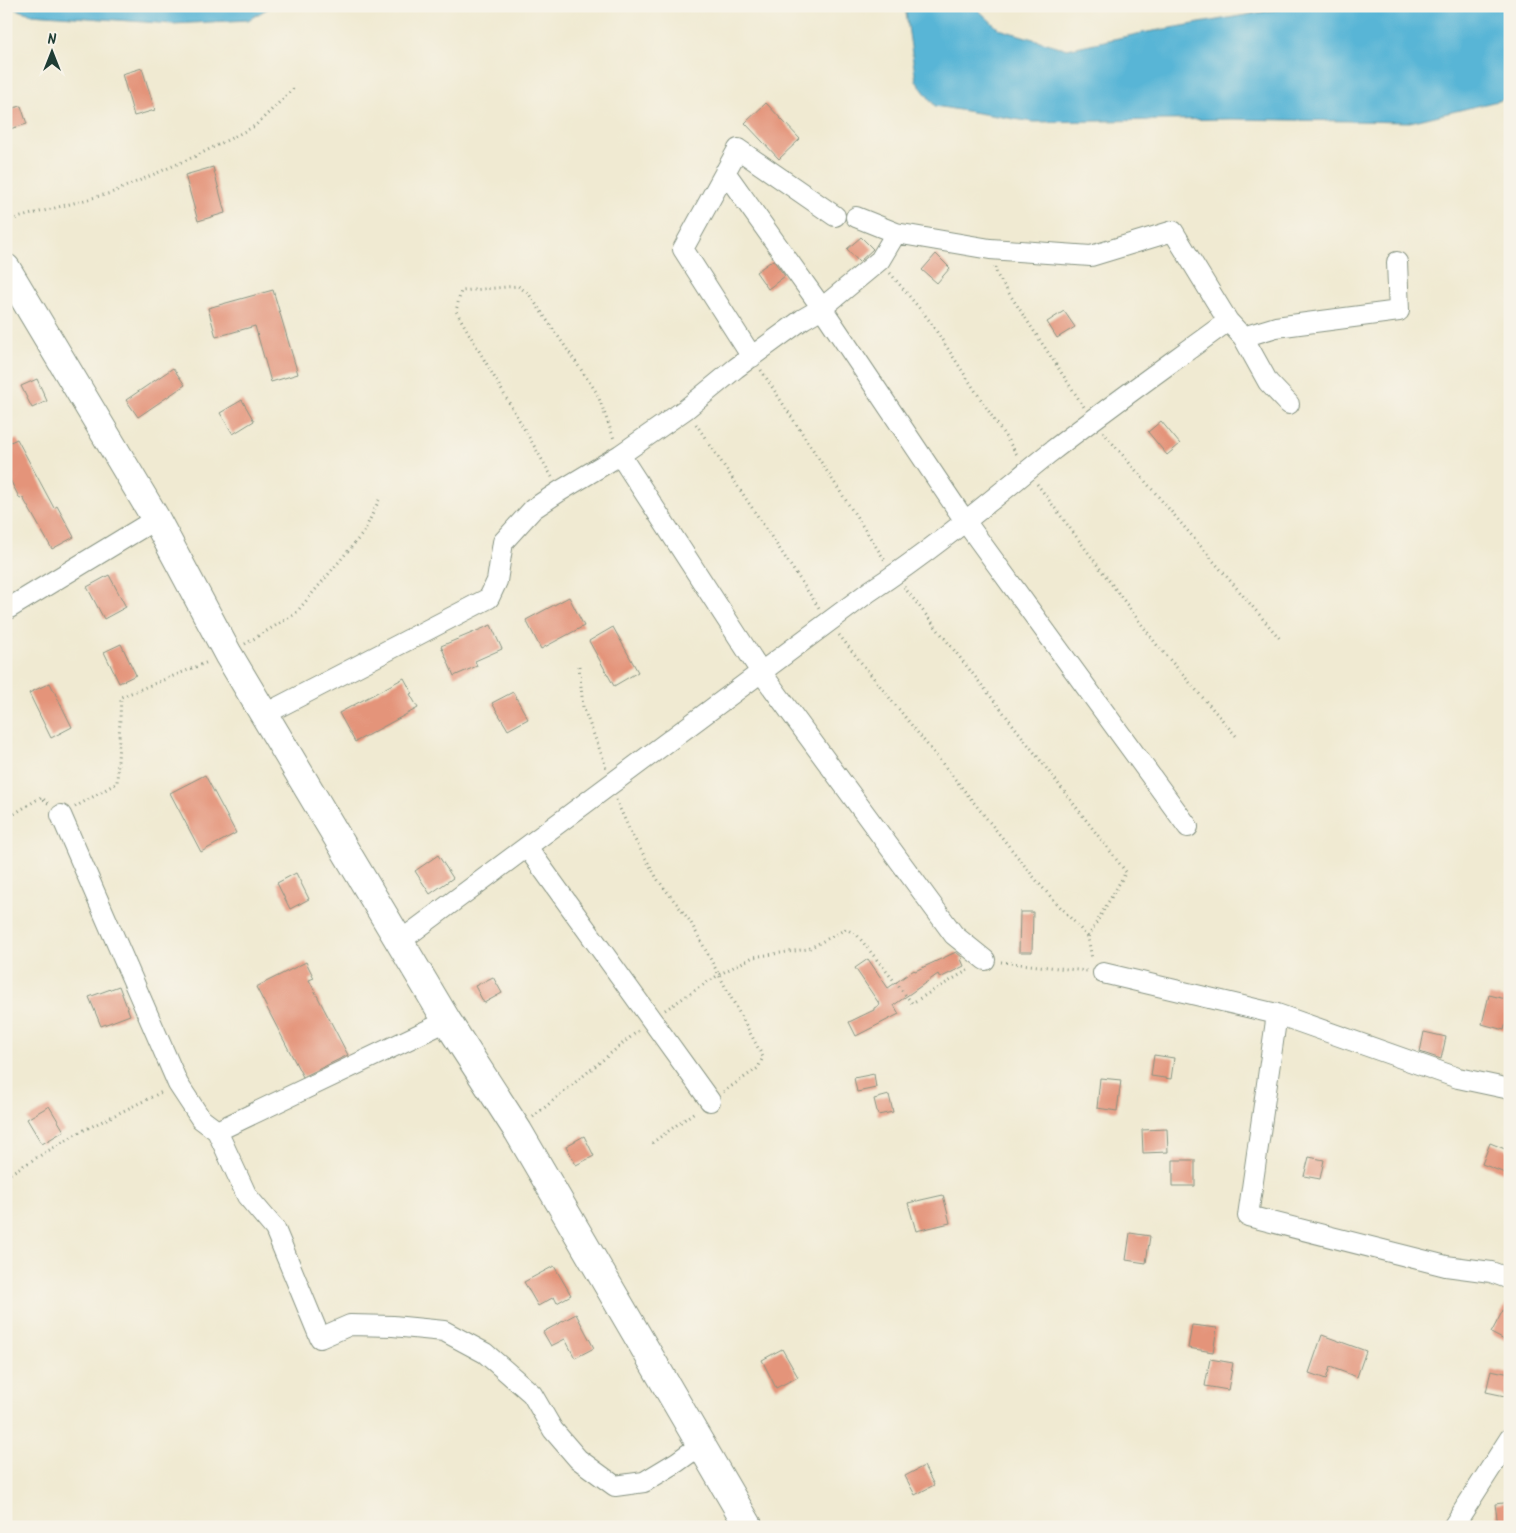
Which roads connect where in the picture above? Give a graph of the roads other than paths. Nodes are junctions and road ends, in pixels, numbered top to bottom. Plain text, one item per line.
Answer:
1 (725, 172) junction
2 (834, 216) dead end
3 (856, 217) dead end
4 (896, 233) junction
5 (1397, 262) dead end
6 (6, 268) edge
7 (822, 308) junction
8 (1228, 321) junction
9 (1243, 337) junction
10 (752, 357) junction
11 (1288, 404) dead end
12 (620, 456) junction
13 (156, 520) junction
14 (965, 521) junction
15 (6, 610) edge
16 (761, 672) junction
17 (265, 714) junction
18 (62, 815) road end
19 (1188, 826) dead end
20 (527, 847) junction
21 (399, 942) junction
22 (985, 960) road end
23 (1099, 973) road end
24 (1277, 1014) junction
25 (448, 1021) junction
26 (1510, 1090) edge
27 (710, 1101) road end
28 (218, 1131) junction
29 (1510, 1279) edge
30 (1510, 1438) edge
31 (702, 1444) junction
32 (749, 1527) edge
33 (1453, 1527) edge

1 - 2 street
1 - 7 street
1 - 10 street
3 - 4 street
4 - 7 street
4 - 8 street
5 - 9 street
6 - 13 main road
7 - 10 street
7 - 14 street
8 - 9 street
8 - 14 street
9 - 11 street
10 - 12 street
12 - 16 street
12 - 17 street
13 - 15 street
13 - 17 main road
14 - 16 street
14 - 19 street
16 - 20 street
16 - 22 street
17 - 21 main road
18 - 28 street
20 - 21 street
20 - 27 street
21 - 25 main road
23 - 24 street
24 - 26 street
24 - 29 street
25 - 28 street
25 - 31 main road
28 - 31 street
30 - 33 street
31 - 32 main road

